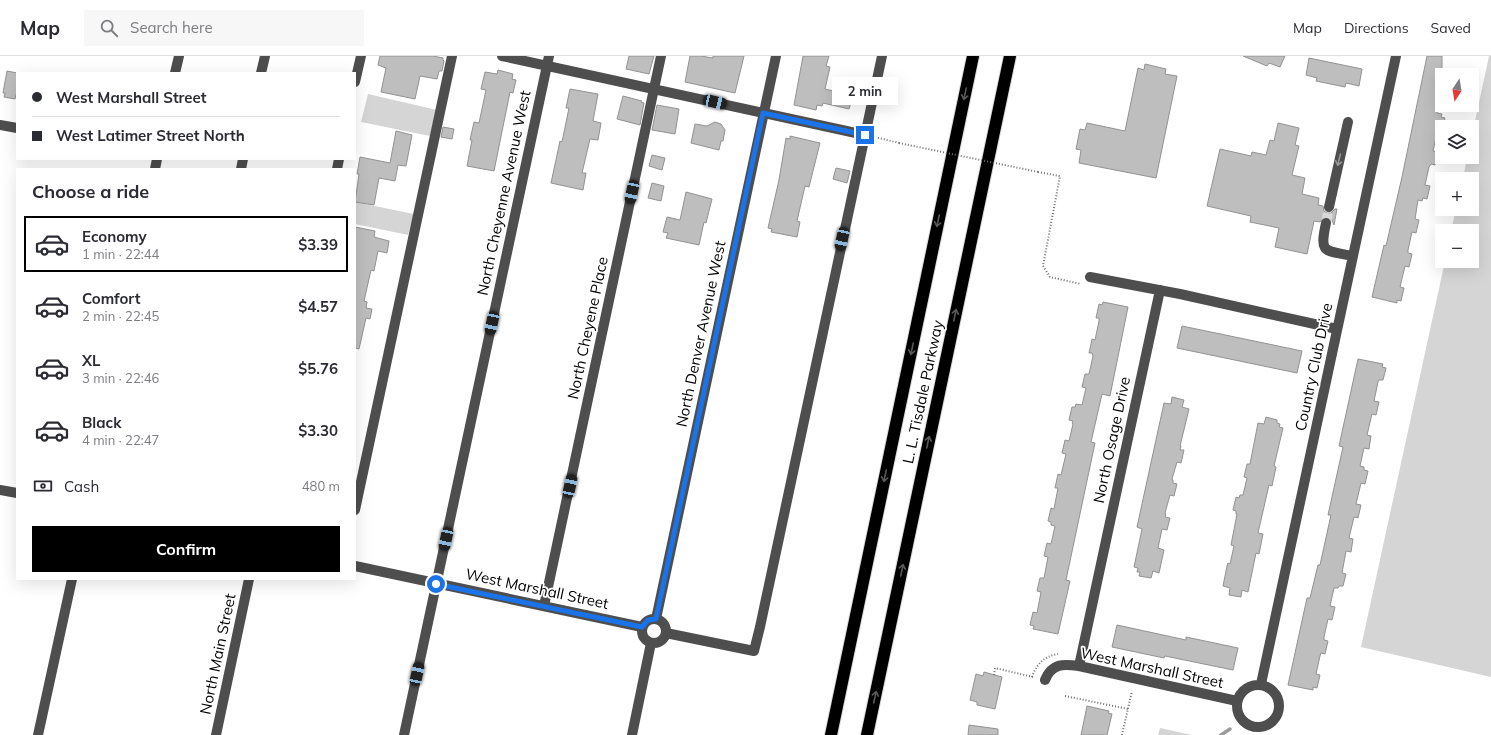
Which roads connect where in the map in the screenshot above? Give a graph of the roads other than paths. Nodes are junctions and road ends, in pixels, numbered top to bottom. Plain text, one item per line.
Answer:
1 (179, 56) edge
2 (265, 56) edge
3 (361, 56) edge
4 (452, 56) edge
5 (502, 56) edge
6 (661, 56) edge
7 (776, 56) edge
8 (882, 56) edge
9 (973, 56) edge
10 (1010, 56) edge
11 (1396, 56) edge
12 (548, 61) edge
13 (175, 72) edge
14 (261, 72) edge
15 (356, 78) edge
16 (654, 89) junction
17 (763, 113) junction
18 (1348, 122) dead end
19 (0, 125) edge
20 (16, 128) edge
21 (869, 136) junction
22 (1329, 207) tunnel mouth
23 (1326, 223) tunnel mouth
24 (1353, 256) junction
25 (1088, 281) road end
26 (1160, 290) junction
27 (1337, 329) junction
28 (0, 490) edge
29 (16, 493) edge
30 (356, 505) edge
31 (356, 566) edge
32 (72, 580) edge
33 (249, 580) edge
34 (436, 584) junction
35 (544, 606) junction
36 (656, 619) junction
37 (642, 627) junction
38 (666, 633) junction
39 (651, 643) junction
40 (1079, 666) junction
41 (1045, 680) road end
42 (1261, 684) junction
43 (1237, 701) junction
44 (1251, 731) edge
45 (38, 735) edge
46 (216, 735) edge
47 (404, 735) edge
48 (632, 735) edge
49 (831, 735) edge
50 (867, 735) edge

1 - 13 street
2 - 14 street
3 - 15 street
4 - 30 street
5 - 12 street
6 - 16 street, North Cheyene Place
7 - 17 street, North Denver Avenue West
8 - 21 street
9 -> 49 highway, L. L. Tisdale Parkway
50 -> 10 highway, L. L. Tisdale Parkway
11 - 24 street, Country Club Drive
12 - 16 street
12 - 34 street, North Cheyenne Avenue West
16 - 17 street
16 - 35 street, North Cheyene Place
17 - 21 street
17 - 36 street, North Denver Avenue West
18 -> 22 street
19 - 20 street
21 - 38 street
23 - 24 street
24 - 27 street, Country Club Drive
25 - 26 street
26 - 27 street
26 - 40 street, North Osage Drive
27 - 42 street, Country Club Drive
28 - 29 street
31 - 34 street, West Marshall Street
32 - 45 street
33 - 46 street, North Main Street
34 - 35 street, West Marshall Street
34 - 47 street, North Cheyenne Avenue West
35 - 37 street, West Marshall Street
36 - 37 street
36 - 38 street
37 - 39 street
38 - 39 street
39 - 48 street
40 - 41 street, West Marshall Street
40 - 43 street, West Marshall Street
42 - 43 street
42 - 44 street
43 - 44 street

